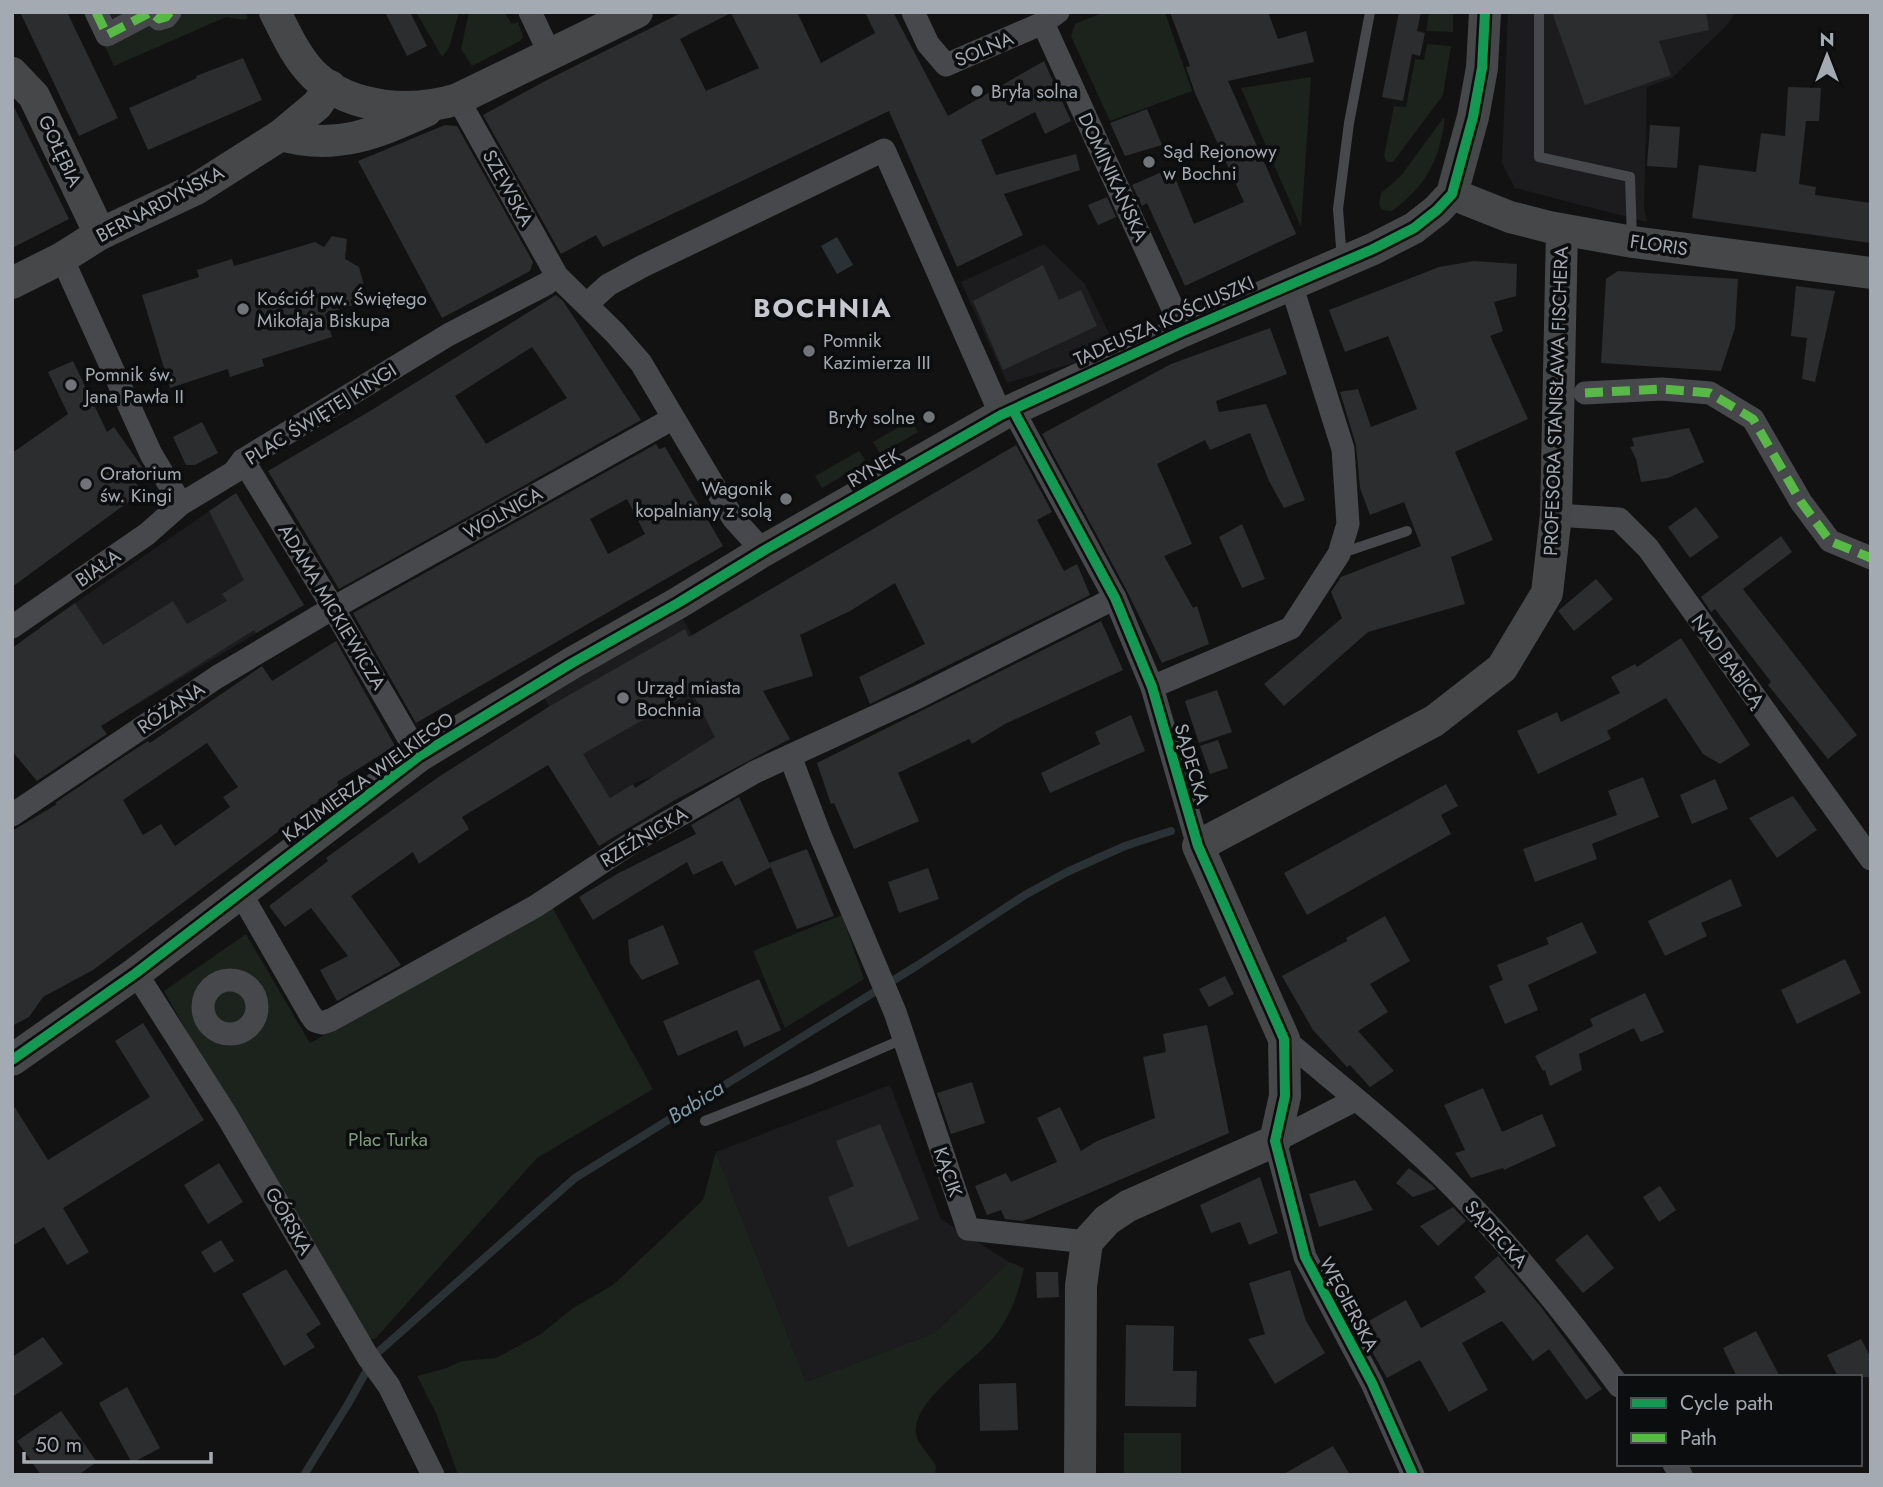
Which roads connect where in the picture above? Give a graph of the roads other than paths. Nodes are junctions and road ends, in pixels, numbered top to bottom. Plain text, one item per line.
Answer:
1 (96, 12) edge
2 (151, 12) edge
3 (170, 12) edge
4 (275, 12) edge
5 (530, 12) edge
6 (637, 12) edge
7 (913, 12) edge
8 (1370, 12) edge
9 (1485, 12) edge
10 (1539, 12) edge
11 (1050, 18) edge
12 (550, 54) junction
13 (12, 73) edge
14 (330, 86) junction
15 (451, 102) junction
16 (281, 135) junction
17 (1452, 194) junction
18 (1562, 230) junction
19 (100, 234) junction
20 (1633, 242) junction
21 (62, 258) junction
22 (1343, 261) junction
23 (1871, 273) edge
24 (557, 276) junction
25 (12, 283) edge
26 (1291, 284) junction
27 (587, 303) junction
28 (1183, 331) junction
29 (1584, 393) dead end
30 (1007, 413) junction
31 (673, 419) junction
32 (243, 460) junction
33 (181, 505) junction
34 (1556, 515) junction
35 (1407, 531) dead end
36 (763, 551) junction
37 (1339, 554) junction
38 (1871, 558) edge
39 (1115, 598) junction
40 (333, 608) junction
41 (12, 627) edge
42 (1152, 687) junction
43 (419, 756) junction
44 (790, 756) junction
45 (12, 815) edge
46 (1198, 846) junction
47 (1871, 859) edge
48 (240, 892) junction
49 (135, 973) junction
50 (904, 1039) junction
51 (1284, 1039) junction
52 (12, 1060) edge
53 (1355, 1100) junction
54 (705, 1121) dead end
55 (1275, 1141) junction
56 (1087, 1242) junction
57 (1617, 1383) edge
58 (433, 1475) edge
59 (1080, 1475) edge
60 (1413, 1475) edge

1 - 2 street
2 - 3 street
4 - 14 street
5 - 12 street
6 - 12 street
7 - 11 street, SOLNA
8 - 22 lane
9 - 17 street
10 - 20 lane
11 - 28 street, DOMINIKAŃSKA
12 - 15 street
13 - 19 street, GOŁĘBIA
14 - 15 street
14 - 16 street, BERNARDYŃSKA
15 - 16 street
15 - 24 street, SZEWSKA
16 - 19 street, BERNARDYŃSKA
17 - 18 street, FLORIS
17 - 22 street, TADEUSZA KOŚCIUSZKI
18 - 20 street, FLORIS
18 - 34 street, PROFESORA STANISŁAWA FISCHERA
19 - 21 street, BERNARDYŃSKA
20 - 23 street, FLORIS
21 - 25 street, BERNARDYŃSKA
21 - 33 street
22 - 26 street, TADEUSZA KOŚCIUSZKI
24 - 27 street
24 - 32 street, PLAC ŚWIĘTEJ KINGI
26 - 28 street, TADEUSZA KOŚCIUSZKI
26 - 37 street
27 - 30 street
27 - 31 street
28 - 30 street, TADEUSZA KOŚCIUSZKI
29 - 38 street
30 - 36 street, RYNEK
30 - 39 street, SĄDECKA
31 - 36 street
31 - 40 street, WOLNICA
32 - 33 street, PLAC ŚWIĘTEJ KINGI
32 - 40 street, ADAMA MICKIEWICZA
33 - 41 street, BIAŁA
34 - 46 street, PROFESORA STANISŁAWA FISCHERA
34 - 47 street, NAD BABICĄ
35 - 37 lane
36 - 43 street, KAZIMIERZA WIELKIEGO
37 - 42 street
39 - 42 street, SĄDECKA
39 - 44 street, RZEŹNICKA
40 - 43 street, ADAMA MICKIEWICZA
40 - 45 street, RÓŻANA
42 - 46 street, SĄDECKA
43 - 48 street, KAZIMIERZA WIELKIEGO
44 - 48 street, RZEŹNICKA
44 - 50 street, KĄCIK
46 - 51 street, SĄDECKA
48 - 49 street, KAZIMIERZA WIELKIEGO
49 - 52 street, KAZIMIERZA WIELKIEGO
49 - 58 street, GÓRSKA
50 - 54 lane
50 - 56 street, KĄCIK
51 - 53 street, SĄDECKA
51 - 55 street, SĄDECKA
53 - 55 street
53 - 57 street, SĄDECKA
55 - 56 street
55 - 60 street, WĘGIERSKA
56 - 59 street

